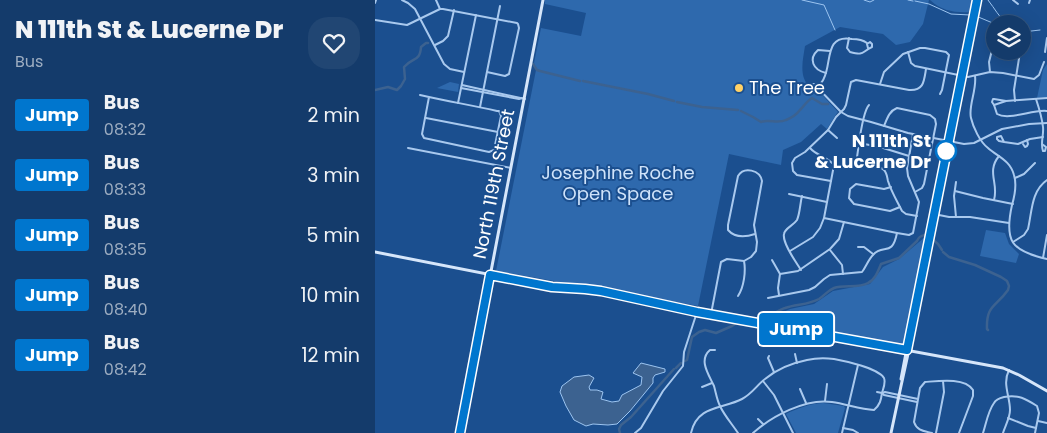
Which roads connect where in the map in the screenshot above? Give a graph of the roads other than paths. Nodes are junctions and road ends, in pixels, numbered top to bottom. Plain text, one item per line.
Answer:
1 (402, 0) edge
2 (436, 0) edge
3 (543, 0) edge
4 (977, 0) edge
5 (1013, 0) edge
6 (1018, 4) dead end
7 (500, 6) dead end
8 (440, 9) junction
9 (454, 10) junction
10 (476, 14) junction
11 (421, 19) junction
12 (498, 19) junction
13 (375, 20) edge
14 (849, 38) junction
15 (1047, 38) edge
16 (867, 43) junction
17 (1047, 43) edge
18 (435, 46) junction
19 (868, 48) junction
20 (830, 51) junction
21 (908, 52) junction
22 (1045, 52) dead end
23 (990, 60) edge
24 (1018, 60) edge
25 (1043, 62) dead end
26 (926, 69) junction
27 (464, 72) junction
28 (487, 72) junction
29 (990, 72) junction
30 (826, 73) junction
31 (946, 73) junction
32 (1017, 75) junction
33 (961, 76) junction
34 (975, 76) junction
35 (812, 84) dead end
36 (880, 84) junction
37 (461, 86) junction
38 (817, 87) junction
39 (483, 91) junction
40 (939, 94) dead end
41 (419, 96) dead end
42 (429, 97) junction
43 (523, 98) junction
44 (1047, 98) edge
45 (1037, 99) junction
46 (1015, 101) junction
47 (1006, 102) junction
48 (458, 103) junction
49 (869, 105) dead end
50 (994, 106) junction
51 (480, 107) junction
52 (1039, 111) junction
53 (1047, 111) edge
54 (841, 112) junction
55 (425, 118) junction
56 (863, 120) junction
57 (1042, 123) junction
58 (1047, 123) edge
59 (884, 126) junction
60 (828, 130) junction
61 (498, 132) junction
62 (913, 134) junction
63 (1043, 137) junction
64 (837, 138) dead end
65 (933, 138) junction
66 (981, 140) junction
67 (1027, 140) junction
68 (949, 141) junction
69 (1004, 142) dead end
70 (859, 143) junction
71 (1022, 143) junction
72 (1042, 144) dead end
73 (408, 148) dead end
74 (810, 148) junction
75 (909, 156) junction
76 (999, 156) junction
77 (1035, 163) dead end
78 (511, 168) junction
79 (794, 173) junction
80 (791, 176) dead end
81 (1015, 178) junction
82 (1047, 180) edge
83 (831, 181) junction
84 (956, 182) dead end
85 (891, 187) junction
86 (955, 191) junction
87 (915, 192) junction
88 (789, 194) dead end
89 (802, 196) junction
90 (994, 200) junction
91 (827, 202) junction
92 (1013, 204) junction
93 (900, 207) junction
94 (934, 214) junction
95 (917, 216) junction
96 (798, 217) junction
97 (956, 217) junction
98 (801, 218) dead end
99 (824, 218) junction
100 (844, 222) junction
101 (1009, 223) junction
102 (897, 233) junction
103 (755, 234) junction
104 (1047, 235) edge
105 (1013, 242) junction
106 (858, 247) dead end
107 (830, 249) junction
108 (789, 251) junction
109 (375, 252) edge
110 (873, 254) junction
111 (1043, 258) junction
112 (1047, 258) edge
113 (771, 260) dead end
114 (744, 261) junction
115 (801, 270) junction
116 (780, 274) junction
117 (843, 274) junction
118 (490, 275) junction
119 (738, 296) dead end
120 (779, 296) junction
121 (768, 298) dead end
122 (697, 312) junction
123 (711, 314) junction
124 (715, 350) dead end
125 (907, 350) junction
126 (795, 354) dead end
127 (769, 356) dead end
128 (797, 362) junction
129 (858, 365) junction
130 (1009, 370) junction
131 (774, 372) junction
132 (943, 380) junction
133 (763, 381) junction
134 (712, 383) junction
135 (827, 384) dead end
136 (702, 387) dead end
137 (800, 388) dead end
138 (1047, 391) edge
139 (877, 392) dead end
140 (882, 393) junction
141 (1007, 396) junction
142 (898, 397) junction
143 (918, 400) junction
144 (825, 401) junction
145 (806, 403) junction
146 (849, 405) junction
147 (720, 406) junction
148 (874, 410) junction
149 (783, 413) junction
150 (875, 414) dead end
151 (1008, 418) junction
152 (758, 419) dead end
153 (1037, 421) junction
154 (1047, 423) edge
155 (763, 424) junction
156 (843, 428) junction
157 (1036, 428) junction
158 (460, 433) edge
159 (635, 433) edge
160 (691, 433) edge
161 (738, 433) edge
162 (753, 433) edge
163 (793, 433) edge
164 (842, 433) edge
165 (858, 433) edge
166 (891, 433) edge
167 (932, 433) edge
168 (936, 433) edge
169 (959, 433) edge
170 (984, 433) edge
171 (1003, 433) edge
172 (1035, 433) edge

1 - 11 street
2 - 8 street
3 - 43 main road, North 119th Street
4 - 33 street
5 - 6 street
7 - 12 street
8 - 9 street
8 - 11 street
9 - 10 street
9 - 18 street
10 - 12 street
10 - 27 street
11 - 13 street
11 - 18 street
12 - 28 street
12 - 28 street
14 - 16 street
14 - 19 street
14 - 20 street
15 - 17 street
16 - 19 street
16 - 19 street
17 - 22 street
18 - 27 street
20 - 30 street
20 - 30 street
21 - 26 street
21 - 31 street
21 - 36 street
23 - 29 street
24 - 32 street
25 - 32 street
26 - 31 street
26 - 36 street
27 - 37 street
28 - 39 street
29 - 32 street
29 - 34 street
30 - 38 street
31 - 33 street
31 - 40 street
32 - 46 street
33 - 34 street
33 - 68 street
34 - 66 street
35 - 38 street
36 - 54 street
37 - 39 street
37 - 48 street
38 - 54 street
39 - 43 street
39 - 51 street
41 - 42 street
42 - 48 street
42 - 55 street
43 - 78 main road, North 119th Street
44 - 45 street
45 - 46 street
45 - 52 street
46 - 47 street
47 - 50 street
47 - 50 street
48 - 51 street
49 - 56 street
50 - 52 street
51 - 61 street
52 - 53 street
52 - 57 street
54 - 56 street
54 - 60 street
55 - 61 street
55 - 61 street
56 - 59 street
56 - 70 street
57 - 58 street
57 - 63 street
57 - 66 street
59 - 62 street
59 - 65 street
60 - 64 street
60 - 74 street
62 - 65 street
62 - 75 street
63 - 67 street
63 - 72 street
65 - 68 street
65 - 87 street
66 - 68 street
66 - 76 street
67 - 71 street
67 - 71 street
68 - 94 street
69 - 71 street
70 - 75 street
70 - 85 street
73 - 78 street
74 - 79 street
74 - 83 street
75 - 87 street
76 - 81 street
76 - 90 street
77 - 81 street
78 - 118 main road, North 119th Street
79 - 80 street
79 - 83 street
81 - 92 street
82 - 105 street
83 - 91 street
84 - 86 street
85 - 93 street
85 - 93 street
86 - 90 street
86 - 97 street
87 - 95 street
88 - 89 street
89 - 91 street
89 - 96 street
90 - 92 street
91 - 99 street
92 - 101 street
93 - 95 street
94 - 97 street
94 - 125 street
95 - 102 street
96 - 98 street
96 - 108 street
97 - 101 street
99 - 100 street
99 - 108 street
100 - 102 street
100 - 107 street
101 - 105 street
102 - 110 street
103 - 103 street
103 - 114 street
104 - 111 street
105 - 111 street
106 - 110 street
107 - 115 street
107 - 117 street
108 - 115 street
109 - 118 main road
110 - 117 street
111 - 112 street
113 - 116 street
114 - 119 street
114 - 123 street
115 - 116 street
116 - 120 street
117 - 120 street
118 - 122 main road
118 - 158 main road, North 119th Street
120 - 121 street
122 - 123 main road
122 - 159 street
123 - 125 main road
124 - 134 street
125 - 130 main road
125 - 142 main road
126 - 128 street
127 - 131 street
128 - 129 street
128 - 131 street
129 - 140 street
129 - 146 street
130 - 138 main road
130 - 141 street
131 - 133 street
132 - 143 street
132 - 168 street
132 - 169 street
133 - 147 street
133 - 149 street
134 - 136 street
134 - 147 street
135 - 144 street
137 - 145 street
139 - 140 street
140 - 142 street
140 - 148 street
141 - 151 street
141 - 153 street
141 - 170 street
142 - 143 street
142 - 166 main road
143 - 167 street
144 - 145 street
144 - 146 street
145 - 149 street
146 - 148 street
146 - 156 street
147 - 160 street
147 - 161 street
148 - 150 street
149 - 155 street
149 - 163 street
151 - 157 street
151 - 171 street
152 - 155 street
153 - 154 street
153 - 157 street
155 - 162 street
156 - 164 street
156 - 165 street
157 - 172 street

